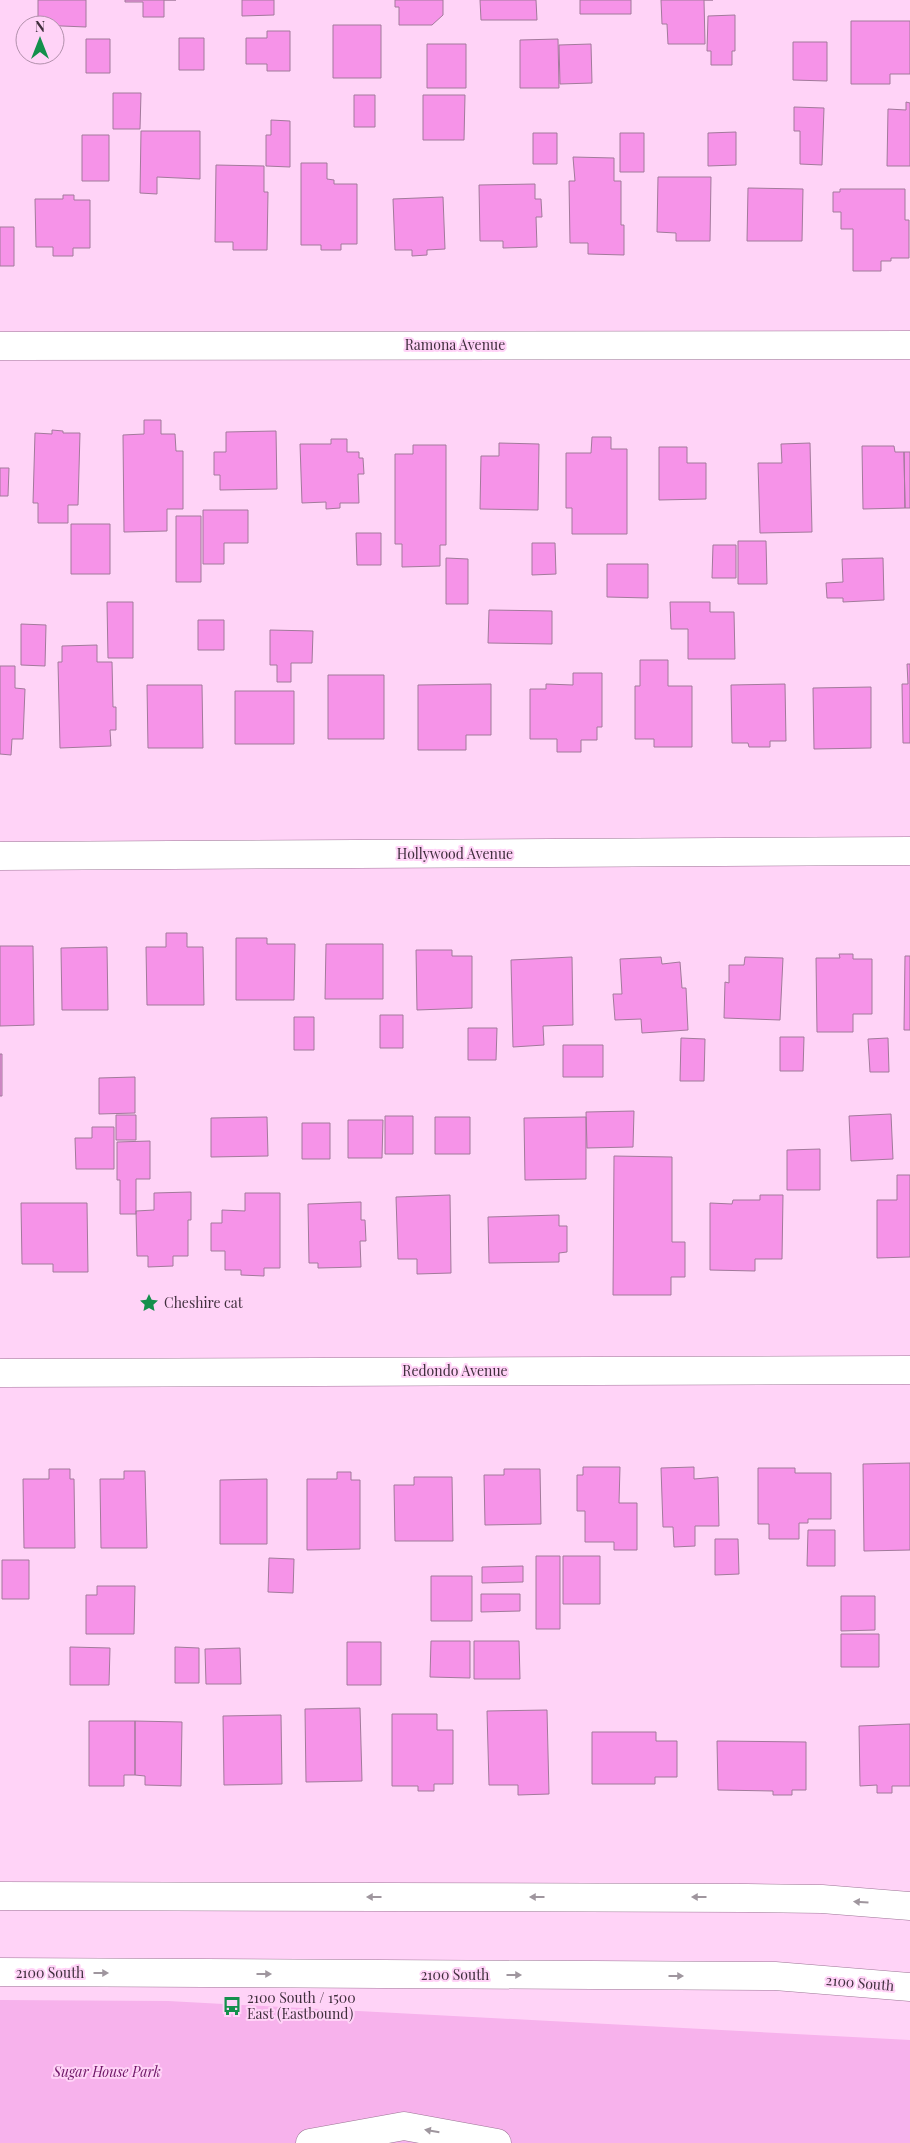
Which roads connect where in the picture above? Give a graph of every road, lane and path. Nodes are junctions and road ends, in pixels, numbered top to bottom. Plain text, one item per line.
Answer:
1 (910, 345) edge
2 (0, 346) edge
3 (910, 851) edge
4 (0, 856) edge
5 (910, 1370) edge
6 (0, 1372) edge
7 (0, 1896) edge
8 (910, 1906) edge
9 (0, 1972) edge
10 (910, 1987) edge
11 (310, 2143) edge
12 (497, 2143) edge

1 - 2 street, Ramona Avenue
3 - 4 street, Hollywood Avenue
5 - 6 street, Redondo Avenue
8 -> 7 street
9 -> 10 street, 2100 South
12 -> 11 street

